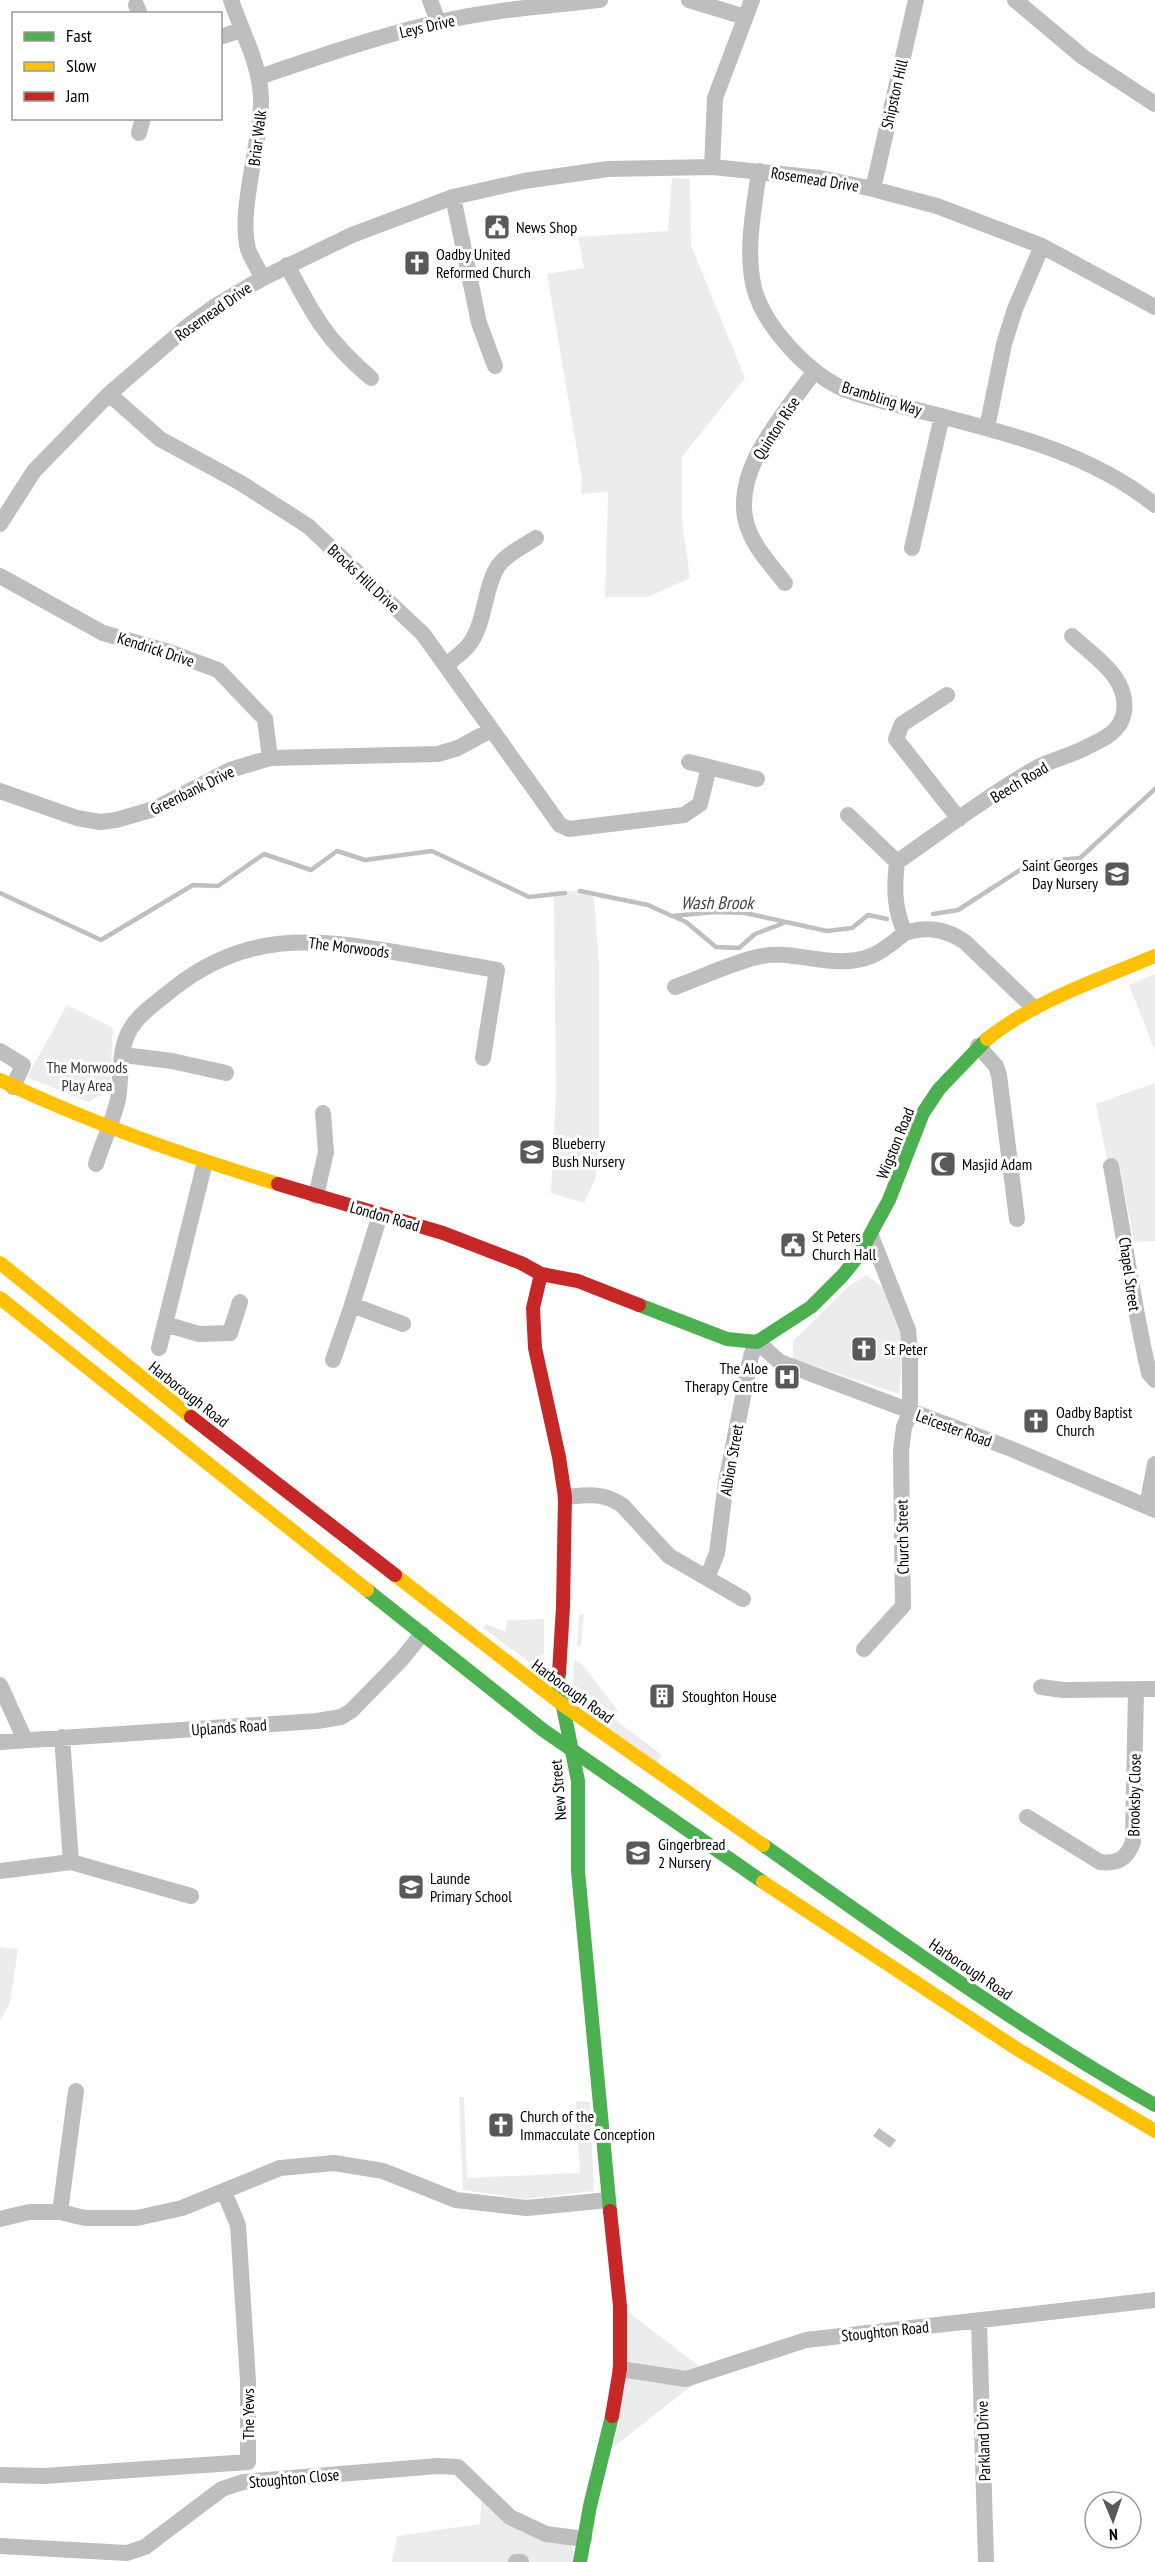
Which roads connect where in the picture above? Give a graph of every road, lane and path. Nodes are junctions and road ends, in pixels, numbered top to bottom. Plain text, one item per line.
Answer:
1 (231, 0) edge
2 (430, 0) edge
3 (600, 0) edge
4 (689, 0) edge
5 (752, 0) edge
6 (916, 0) edge
7 (1015, 0) edge
8 (745, 17) junction
9 (438, 22) junction
10 (242, 30) junction
11 (222, 36) edge
12 (259, 77) junction
13 (1155, 104) edge
14 (712, 167) junction
15 (759, 171) junction
16 (873, 189) junction
17 (453, 197) junction
18 (1042, 246) junction
19 (287, 265) junction
20 (263, 278) junction
21 (1155, 307) edge
22 (495, 366) dead end
23 (814, 372) junction
24 (371, 378) dead end
25 (110, 394) junction
26 (942, 416) junction
27 (987, 429) junction
28 (1155, 505) edge
29 (0, 524) edge
30 (536, 538) dead end
31 (912, 548) dead end
32 (0, 576) edge
33 (785, 583) dead end
34 (1072, 636) dead end
35 (447, 665) junction
36 (947, 696) dead end
37 (491, 730) junction
38 (270, 758) junction
39 (689, 762) dead end
40 (709, 767) junction
41 (757, 779) dead end
42 (0, 791) edge
43 (848, 815) dead end
44 (959, 819) junction
45 (897, 862) junction
46 (905, 933) junction
47 (1155, 956) edge
48 (675, 987) dead end
49 (1034, 1008) junction
50 (978, 1046) junction
51 (0, 1051) edge
52 (123, 1055) junction
53 (483, 1058) dead end
54 (226, 1073) dead end
55 (6, 1083) edge
56 (323, 1113) dead end
57 (108, 1127) junction
58 (206, 1162) junction
59 (96, 1164) dead end
60 (1111, 1166) dead end
61 (316, 1196) junction
62 (380, 1215) junction
63 (1017, 1219) dead end
64 (871, 1236) junction
65 (0, 1263) edge
66 (541, 1274) junction
67 (0, 1298) edge
68 (240, 1302) dead end
69 (352, 1305) junction
70 (165, 1324) junction
71 (403, 1324) dead end
72 (757, 1342) junction
73 (159, 1348) dead end
74 (333, 1360) dead end
75 (1155, 1380) edge
76 (910, 1413) junction
77 (1155, 1464) edge
78 (289, 1493) junction
79 (565, 1497) junction
80 (1151, 1508) edge
81 (707, 1578) junction
82 (743, 1599) dead end
83 (429, 1626) junction
84 (462, 1627) junction
85 (864, 1649) dead end
86 (489, 1665) dead end
87 (0, 1685) edge
88 (1041, 1687) dead end
89 (1155, 1689) edge
90 (1136, 1690) junction
91 (520, 1693) dead end
92 (562, 1705) junction
93 (566, 1720) junction
94 (569, 1736) junction
95 (62, 1737) junction
96 (25, 1740) junction
97 (0, 1742) edge
98 (594, 1743) dead end
99 (572, 1750) junction
100 (624, 1768) dead end
101 (721, 1798) dead end
102 (713, 1810) junction
103 (1027, 1817) dead end
104 (745, 1850) dead end
105 (71, 1862) junction
106 (771, 1870) dead end
107 (0, 1871) edge
108 (753, 1875) junction
109 (191, 1896) dead end
110 (828, 1924) junction
111 (76, 2091) dead end
112 (1155, 2105) edge
113 (1155, 2131) edge
114 (224, 2192) junction
115 (608, 2200) junction
116 (60, 2212) junction
117 (0, 2219) edge
118 (1155, 2300) edge
119 (979, 2321) junction
120 (620, 2369) junction
121 (0, 2475) edge
122 (584, 2539) junction
123 (0, 2546) edge
124 (516, 2562) edge
125 (521, 2562) edge
126 (580, 2562) edge
127 (986, 2562) edge

1 - 10 street, Briar Walk
2 - 9 street
3 - 9 street, Leys Drive
4 - 8 street
5 - 8 street
6 - 16 street, Shipston Hill
7 - 13 street
8 - 14 street
9 - 12 street, Leys Drive
10 - 11 street
10 - 12 street, Briar Walk
12 - 20 street, Briar Walk
14 - 15 street, Rosemead Drive
14 - 17 street, Rosemead Drive
15 - 16 street, Rosemead Drive
15 - 23 street, Brambling Way
16 - 18 street, Rosemead Drive
17 - 19 street, Rosemead Drive
17 - 22 street
18 - 21 street, Rosemead Drive
18 - 27 street
19 - 20 street, Rosemead Drive
19 - 24 street
20 - 25 street, Rosemead Drive
23 - 26 street, Brambling Way
23 - 33 street, Quinton Rise
25 - 29 street, Rosemead Drive
25 - 35 street, Brocks Hill Drive
26 - 27 street, Brambling Way
26 - 31 street
27 - 28 street, Brambling Way
30 - 35 street
32 - 38 street, Kendrick Drive
34 - 44 street, Beech Road
35 - 37 street, Brocks Hill Drive
36 - 44 street
37 - 38 street, Greenbank Drive
37 - 40 street, Brocks Hill Drive
38 - 42 street, Greenbank Drive
39 - 40 street
40 - 41 street
43 - 45 street
44 - 45 street, Beech Road
45 - 46 street
46 - 48 street
46 - 49 street
47 - 49 main road, Wigston Road
49 - 50 main road, Wigston Road
50 - 63 street
50 - 64 main road, Wigston Road
51 - 55 street, London Road
52 - 53 street, The Morwoods
52 - 54 street
52 - 57 street, The Morwoods
55 - 57 main road, London Road
56 - 61 street
57 - 58 main road, London Road
57 - 59 street, The Morwoods
58 - 61 main road, London Road
58 - 70 street
60 - 75 street, Chapel Street
61 - 62 main road, London Road
62 - 66 main road, London Road
62 - 69 street
64 - 72 main road, Wigston Road
64 - 76 street, Church Street
65 - 78 main road, Harborough Road
66 - 72 main road, London Road
66 - 79 main road, New Street
67 - 83 main road
68 - 70 street
69 - 71 street
69 - 74 street
70 - 73 street
72 - 76 street, Leicester Road
72 - 81 street, Albion Street
76 - 80 street, Leicester Road
76 - 85 street, Church Street
77 - 80 street
78 - 83 main road
78 - 84 main road, Harborough Road
79 - 81 street
79 - 92 main road, New Street
81 - 82 street
83 - 84 main road
83 - 86 main road
83 - 95 street, Uplands Road
83 - 99 main road
84 - 92 main road, Harborough Road
87 - 96 street
88 - 90 street
89 - 90 street
90 - 103 street, Brooksby Close
91 - 94 main road
92 - 93 main road, New Street
92 - 102 main road, Harborough Road
93 - 94 main road, New Street
93 - 98 main road
94 - 99 main road, New Street
95 - 96 street, Uplands Road
95 - 105 street
96 - 97 street, Uplands Road
99 - 108 main road
99 - 115 main road, New Street
100 - 108 main road
101 - 102 main road
102 - 104 main road
102 - 112 main road, Harborough Road
105 - 107 street
105 - 109 street
106 - 110 main road
108 - 110 main road
110 - 113 main road
111 - 116 street
114 - 115 street
114 - 116 street
114 - 121 street, The Yews
115 - 120 main road, New Street
116 - 117 street
118 - 119 street, Stoughton Road
119 - 120 street, Stoughton Road
119 - 127 street, Parkland Drive
120 - 122 main road
122 - 123 street, Stoughton Close
122 - 126 main road
124 - 125 street

